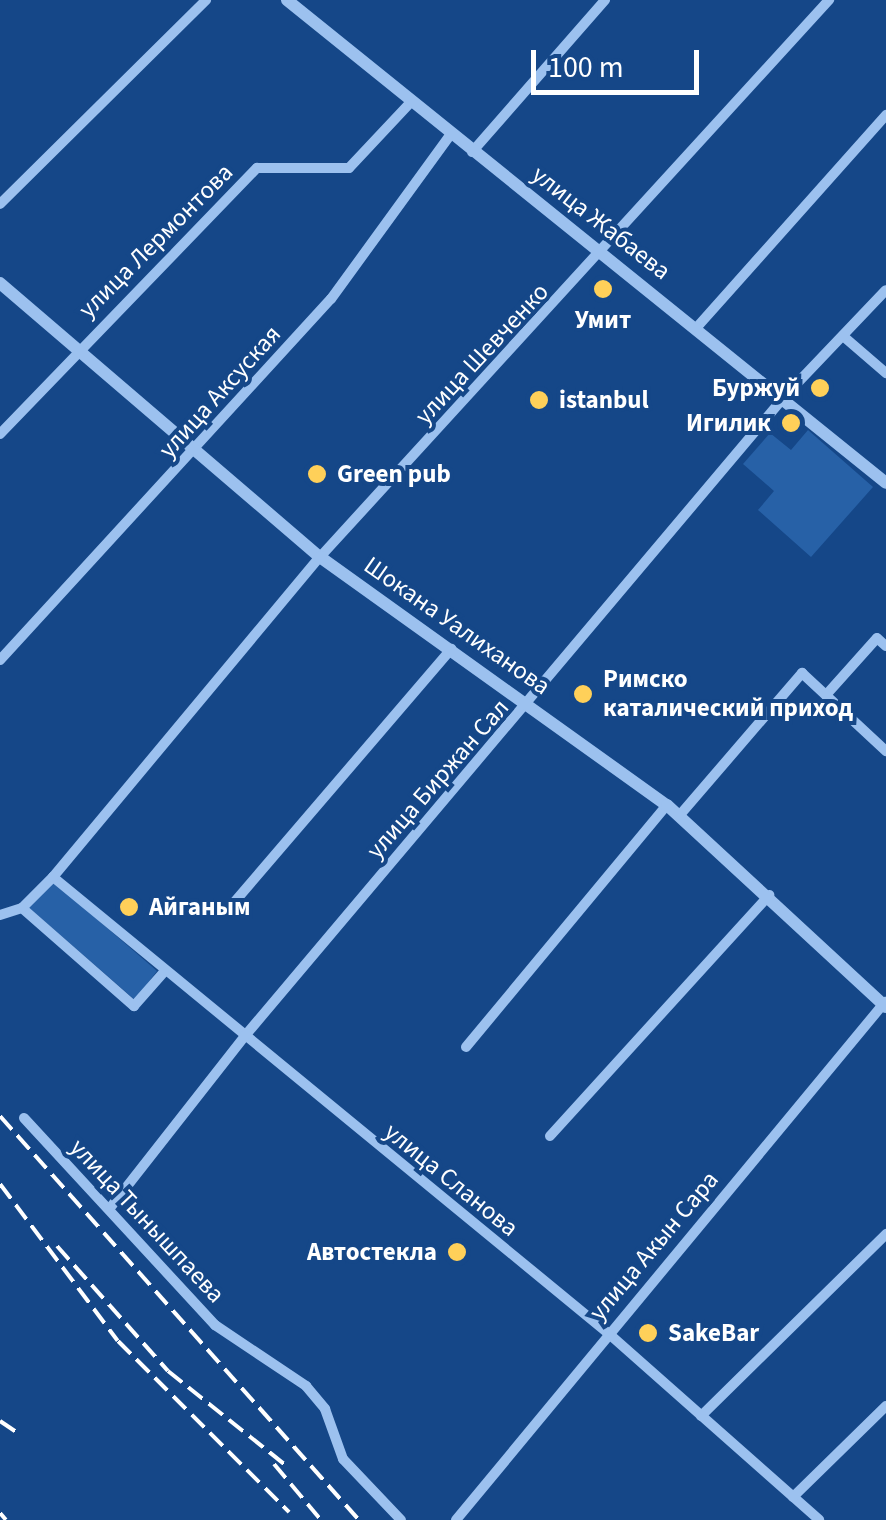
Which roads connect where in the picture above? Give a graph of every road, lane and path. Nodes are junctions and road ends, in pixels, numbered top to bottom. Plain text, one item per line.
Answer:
1 (206, 0) edge
2 (286, 0) edge
3 (605, 0) edge
4 (829, 0) edge
5 (412, 102) junction
6 (886, 115) edge
7 (450, 134) junction
8 (472, 152) junction
9 (0, 204) edge
10 (603, 252) junction
11 (0, 284) edge
12 (886, 290) edge
13 (698, 326) junction
14 (842, 336) junction
15 (78, 349) junction
16 (886, 373) edge
17 (784, 396) junction
18 (0, 434) edge
19 (197, 448) junction
20 (886, 483) edge
21 (320, 557) junction
22 (886, 646) edge
23 (451, 650) junction
24 (0, 660) edge
25 (826, 696) junction
26 (528, 704) junction
27 (886, 751) edge
28 (666, 805) junction
29 (679, 816) junction
30 (54, 877) junction
31 (770, 894) junction
32 (22, 908) junction
33 (225, 912) dead end
34 (0, 916) edge
35 (164, 972) junction
36 (885, 1004) edge
37 (244, 1037) junction
38 (466, 1047) dead end
39 (24, 1118) dead end
40 (550, 1136) dead end
41 (110, 1208) junction
42 (886, 1234) edge
43 (608, 1333) junction
44 (886, 1406) edge
45 (701, 1416) junction
46 (793, 1497) junction
47 (401, 1520) edge
48 (456, 1520) edge
49 (819, 1520) edge

1 - 9 street
2 - 5 street, улица Жабаева
3 - 8 street
4 - 10 street, улица Шевченко
5 - 7 street, улица Жабаева
5 - 15 street, улица Лермонтова
6 - 13 street
7 - 8 street, улица Жабаева
7 - 19 street, улица Аксуская
8 - 10 street, улица Жабаева
10 - 13 street, улица Жабаева
10 - 21 street, улица Шевченко
11 - 15 street, Шокана Уалиханова
12 - 14 street, улица Биржан Сал
13 - 17 street, улица Жабаева
14 - 16 street
14 - 17 street, улица Биржан Сал
15 - 18 street, улица Лермонтова
15 - 19 street, Шокана Уалиханова
17 - 20 street, улица Жабаева
17 - 26 street, улица Биржан Сал
19 - 21 street, Шокана Уалиханова
19 - 24 street, улица Аксуская
21 - 23 street, Шокана Уалиханова
21 - 30 street, улица Шевченко
22 - 25 street
23 - 26 street, Шокана Уалиханова
23 - 33 street
25 - 27 street
25 - 29 street
26 - 28 street, Шокана Уалиханова
26 - 37 street, улица Биржан Сал
28 - 29 street, Шокана Уалиханова
28 - 38 street
29 - 31 street, Шокана Уалиханова
30 - 32 street
30 - 35 street, улица Сланова
31 - 36 street, Шокана Уалиханова
31 - 40 street
32 - 34 street
32 - 35 street
35 - 37 street, улица Сланова
36 - 43 street, улица Акын Сара
37 - 41 street, улица Биржан Сал
37 - 43 street, улица Сланова
39 - 41 street, улица Тынышпаева
41 - 47 street, улица Тынышпаева
42 - 45 street
43 - 45 street, улица Сланова
43 - 48 street, улица Акын Сара
44 - 46 street
45 - 46 street, улица Сланова
46 - 49 street, улица Сланова

